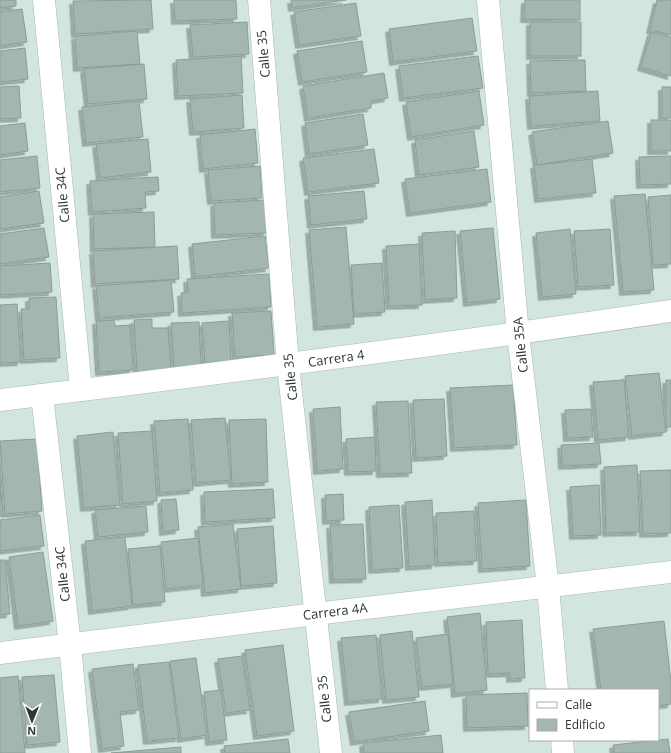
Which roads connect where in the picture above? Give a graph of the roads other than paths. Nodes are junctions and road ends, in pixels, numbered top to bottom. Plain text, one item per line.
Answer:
1 (44, 0) edge
2 (259, 0) edge
3 (488, 0) edge
4 (671, 311) edge
5 (518, 334) junction
6 (288, 365) junction
7 (81, 390) junction
8 (42, 395) junction
9 (0, 400) edge
10 (671, 572) edge
11 (548, 587) junction
12 (315, 614) junction
13 (70, 645) junction
14 (0, 653) edge
15 (558, 689) edge
16 (562, 741) edge
17 (80, 753) edge
18 (330, 753) edge
19 (563, 753) edge

1 - 7 street, Calle 34C
2 - 6 street, Calle 35
3 - 5 street, Calle 35A
4 - 5 street, Carrera 4
5 - 6 street, Carrera 4
5 - 11 street, Calle 35A
6 - 7 street, Carrera 4
6 - 12 street, Calle 35
7 - 8 street, Carrera 4
8 - 9 street, Carrera 4
8 - 13 street, Calle 34C
10 - 11 street, Carrera 4A
11 - 12 street, Carrera 4A
11 - 15 street, Calle 35A
12 - 13 street, Carrera 4A
12 - 18 street, Calle 35
13 - 14 street, Carrera 4A
13 - 17 street, Calle 34C
16 - 19 street

